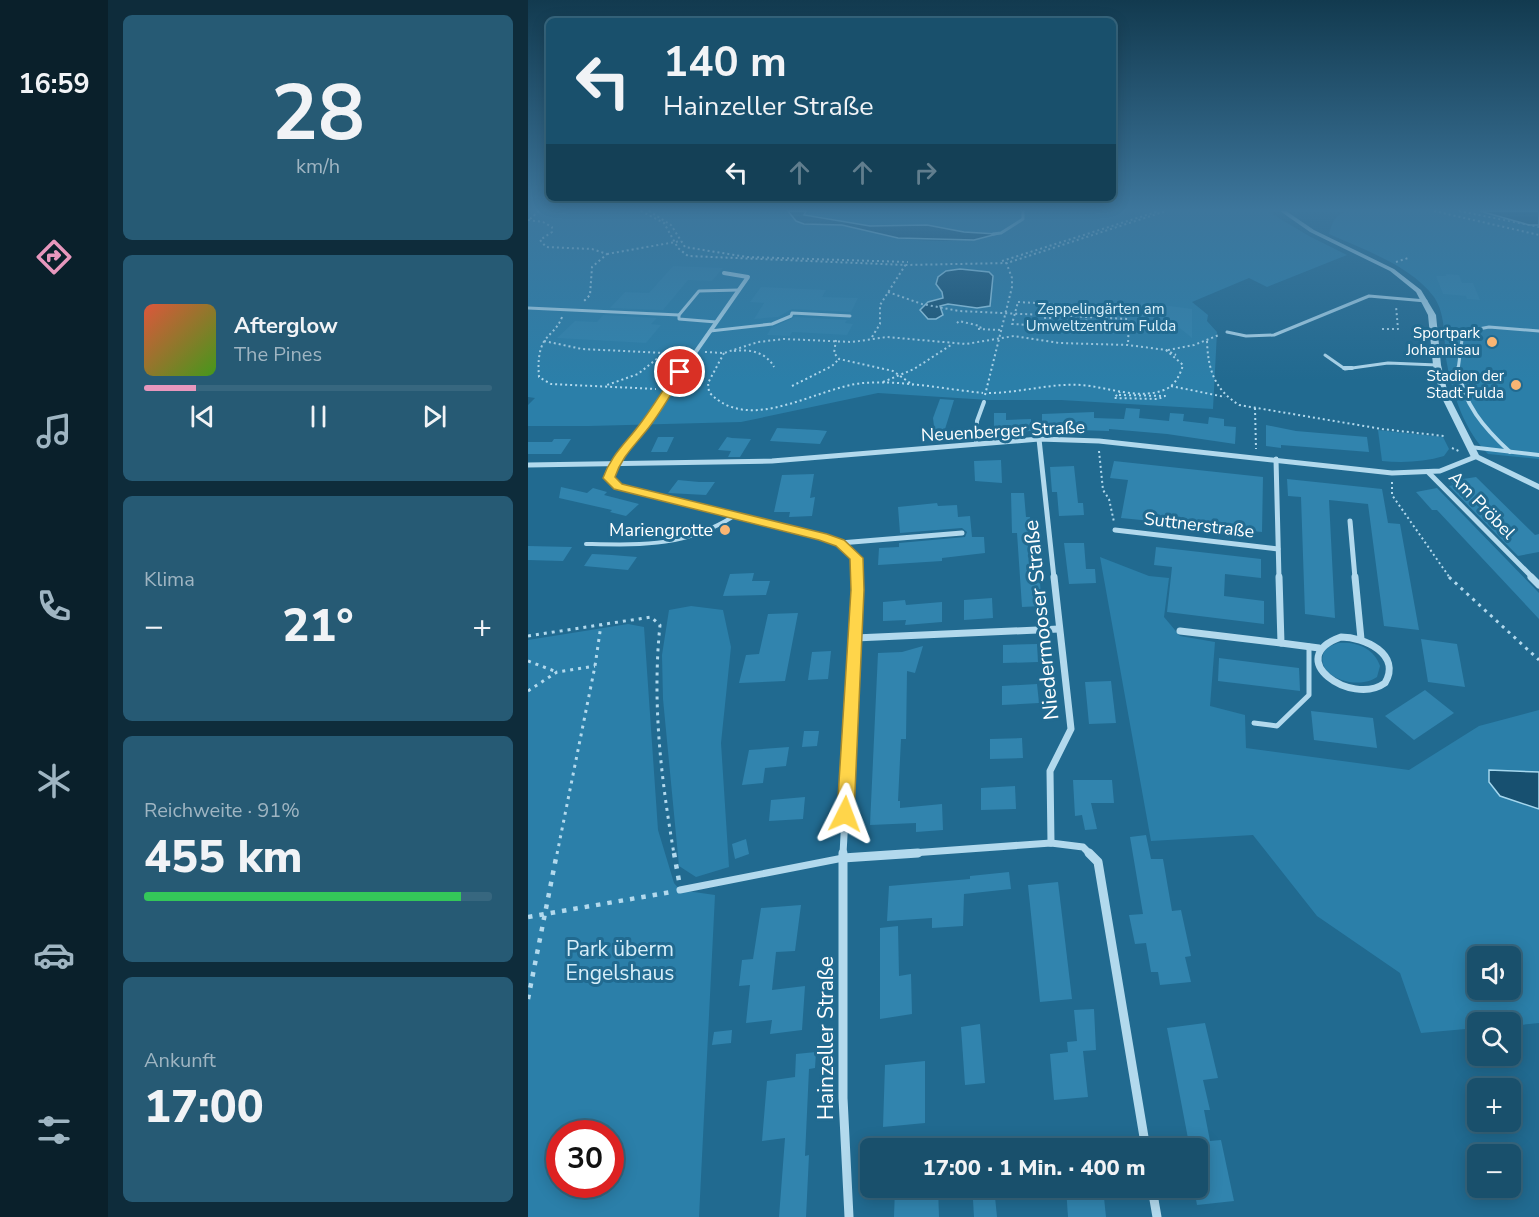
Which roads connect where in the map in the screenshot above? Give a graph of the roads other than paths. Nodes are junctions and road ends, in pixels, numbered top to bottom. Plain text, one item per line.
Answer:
1 (1387, 268) edge
2 (724, 273) dead end
3 (739, 290) junction
4 (1426, 301) junction
5 (528, 308) edge
6 (680, 315) junction
7 (850, 316) dead end
8 (716, 322) junction
9 (1434, 330) junction
10 (710, 331) junction
11 (1539, 331) edge
12 (1227, 332) road end
13 (1463, 332) junction
14 (1325, 355) dead end
15 (1437, 365) junction
16 (984, 402) road end
17 (1039, 440) junction
18 (976, 443) junction
19 (1470, 447) junction
20 (1510, 452) junction
21 (1539, 455) edge
22 (1475, 457) junction
23 (1276, 459) junction
24 (613, 464) junction
25 (528, 465) edge
26 (1428, 472) junction
27 (1539, 486) edge
28 (734, 516) junction
29 (1350, 521) dead end
30 (1115, 530) road end
31 (962, 532) dead end
32 (840, 543) junction
33 (586, 544) dead end
34 (1278, 549) junction
35 (1539, 585) edge
36 (1059, 628) junction
37 (1180, 631) dead end
38 (855, 638) junction
39 (1361, 639) junction
40 (1281, 643) junction
41 (1309, 646) junction
42 (1319, 648) junction
43 (1254, 723) dead end
44 (1051, 843) junction
45 (843, 858) junction
46 (680, 890) road end
47 (1144, 1138) edge
48 (1154, 1198) edge
49 (849, 1217) edge
50 (1157, 1217) edge

1 - 4 street
2 - 3 street
3 - 6 lane
3 - 8 street
4 - 9 street
4 - 12 lane
5 - 6 lane
6 - 8 lane
7 - 10 lane
8 - 10 street
9 - 13 lane
9 - 15 street
10 - 24 street
11 - 13 lane
13 - 20 lane
14 - 15 lane
15 - 19 street
16 - 18 lane
17 - 18 street, Neuenberger Straße
17 - 23 street, Neuenberger Straße
17 - 36 street, Niedermooser Straße
18 - 24 street, Neuenberger Straße
19 - 20 lane
19 - 22 street
20 - 21 lane
22 - 26 street, Neuenberger Straße
22 - 27 street
23 - 26 street, Neuenberger Straße
23 - 34 street
24 - 25 street, Neuenberger Straße
24 - 28 street
26 - 35 street, Am Pröbel
28 - 32 street
28 - 33 lane
29 - 39 street
30 - 34 street, Suttnerstraße
31 - 32 street
32 - 38 street, Hainzeller Straße
34 - 40 street
36 - 38 street
36 - 44 street, Niedermooser Straße
37 - 40 street
38 - 45 street, Hainzeller Straße
39 - 42 street
39 - 42 street
40 - 41 street
41 - 42 street
41 - 43 lane
44 - 45 street
44 - 47 street
45 - 46 lane
45 - 49 street, Hainzeller Straße
48 - 50 street

